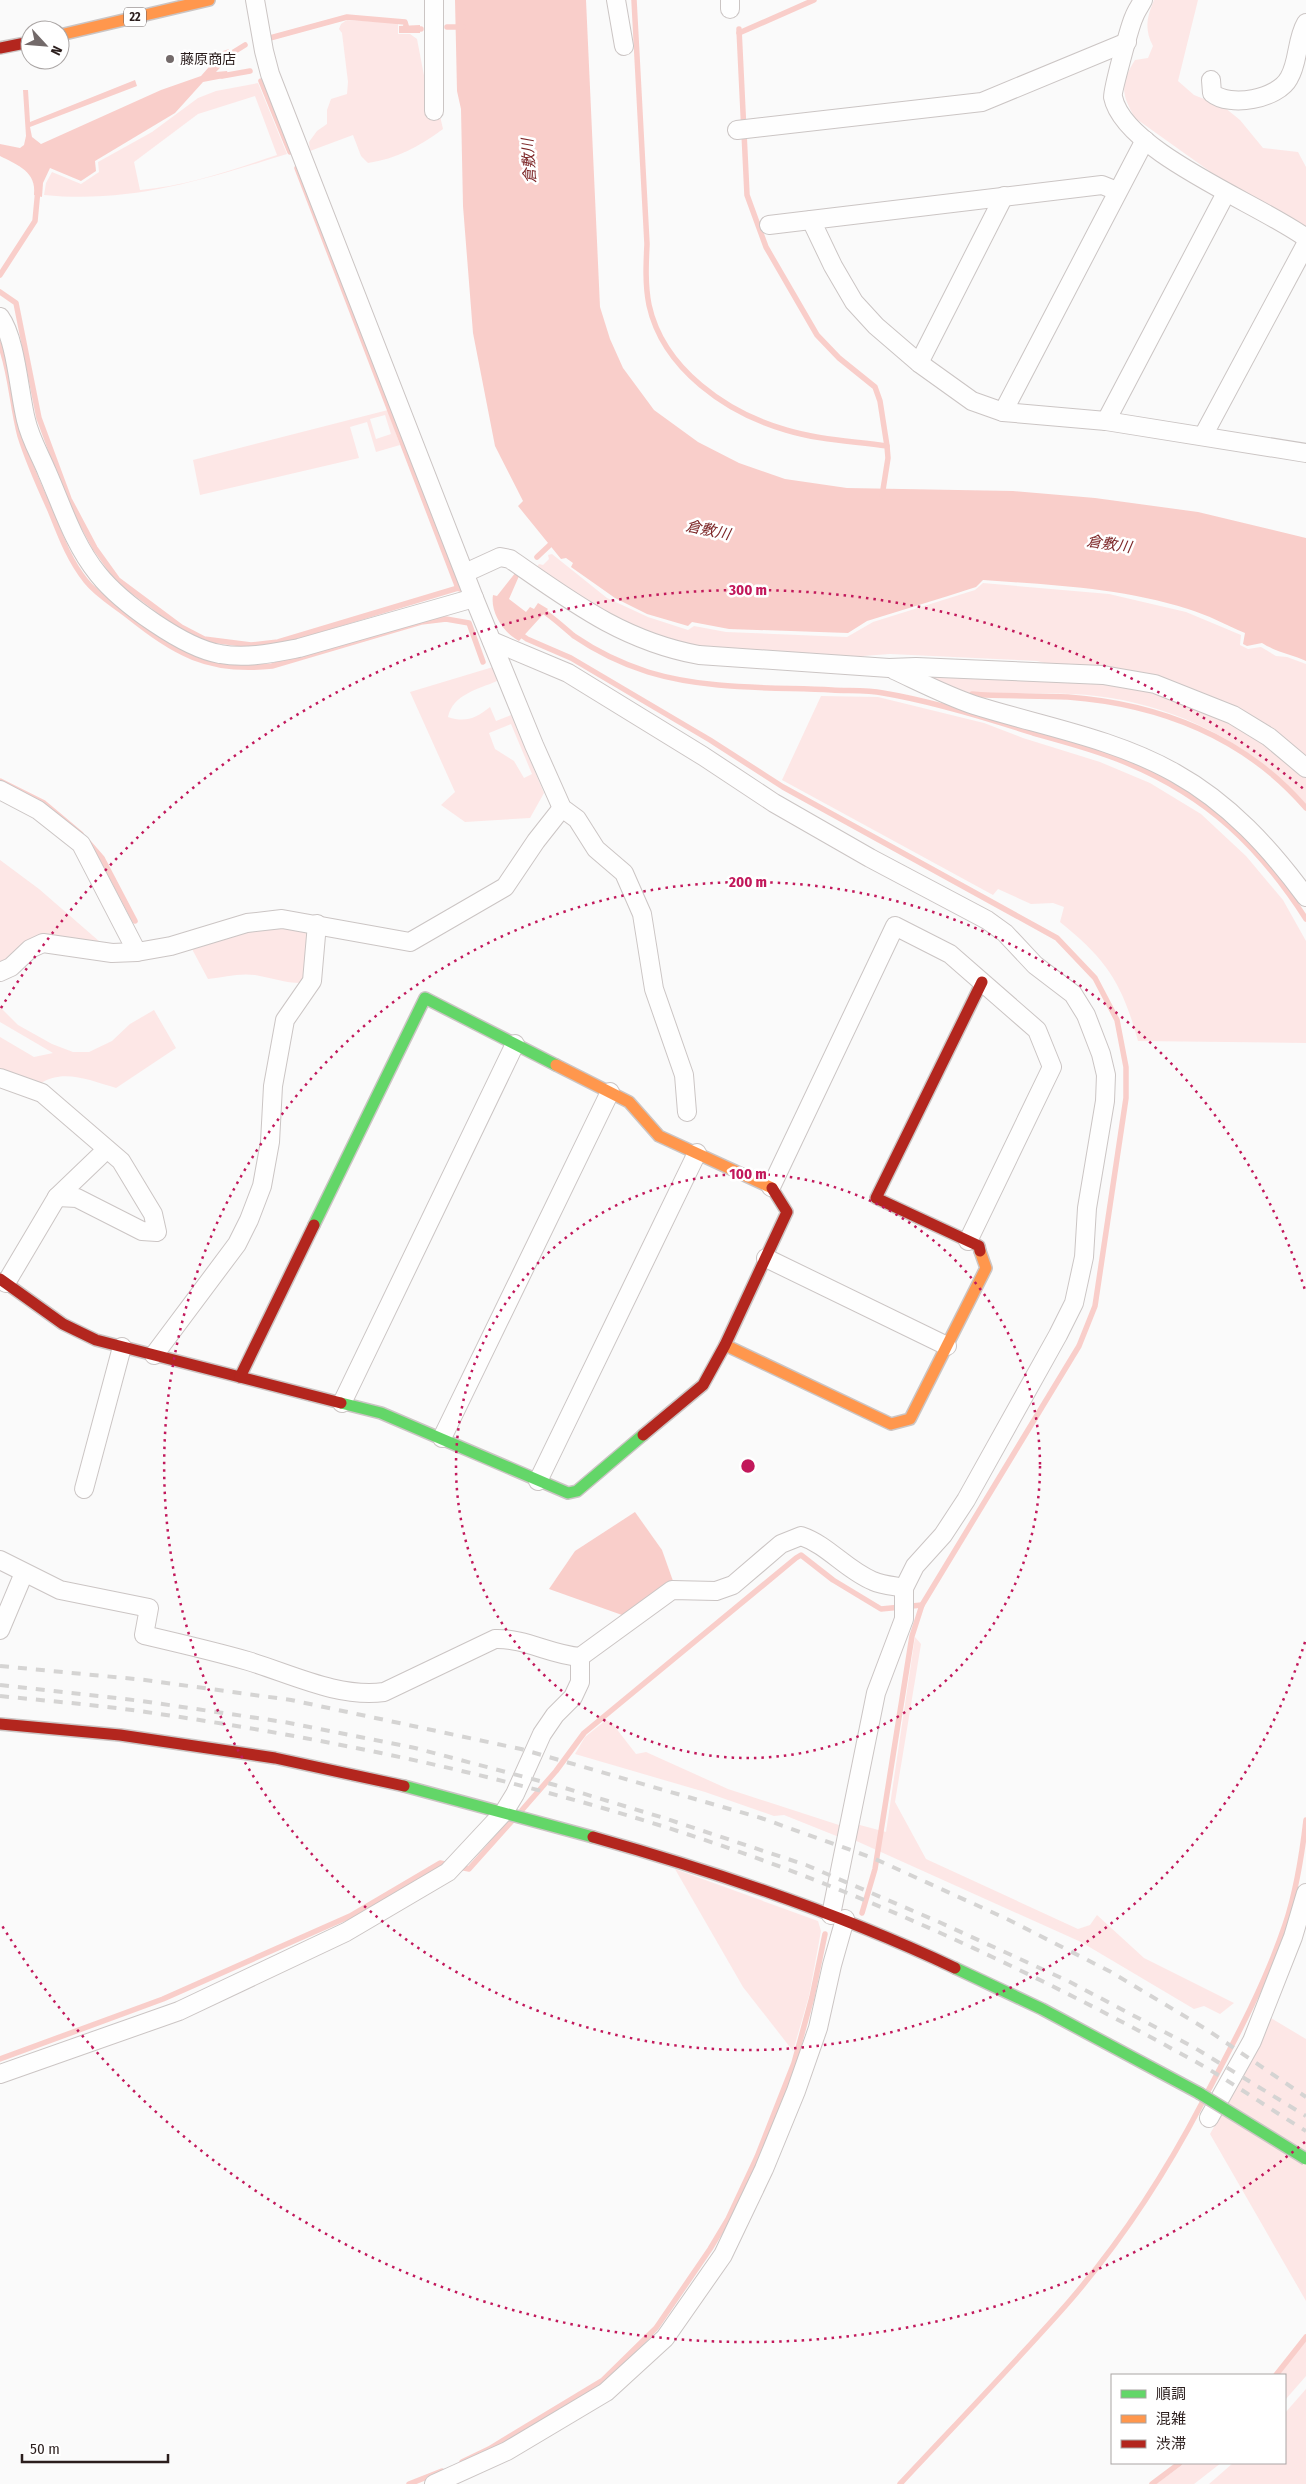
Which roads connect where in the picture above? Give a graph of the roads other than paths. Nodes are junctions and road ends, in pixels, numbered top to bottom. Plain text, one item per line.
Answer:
1 (209, 0) edge
2 (255, 0) edge
3 (434, 0) edge
4 (616, 0) edge
5 (1128, 0) edge
6 (1143, 0) edge
7 (1133, 18) junction
8 (1306, 23) edge
9 (70, 33) edge
10 (1128, 42) junction
11 (20, 44) edge
12 (624, 46) dead end
13 (0, 48) edge
14 (1212, 80) dead end
15 (434, 111) dead end
16 (741, 130) dead end
17 (1145, 140) junction
18 (1117, 191) junction
19 (1226, 193) junction
20 (1004, 196) junction
21 (811, 220) junction
22 (769, 225) dead end
23 (1306, 238) edge
24 (1306, 244) edge
25 (0, 317) edge
26 (919, 363) junction
27 (1003, 412) junction
28 (1106, 421) junction
29 (1203, 436) junction
30 (1305, 451) edge
31 (464, 573) junction
32 (474, 598) junction
33 (492, 641) junction
34 (889, 668) junction
35 (1306, 768) edge
36 (0, 790) edge
37 (562, 808) junction
38 (1306, 897) edge
39 (317, 924) junction
40 (137, 952) junction
41 (0, 972) edge
42 (982, 982) junction
43 (515, 1044) junction
44 (0, 1078) edge
45 (610, 1092) junction
46 (686, 1112) dead end
47 (106, 1150) junction
48 (697, 1153) junction
49 (771, 1187) junction
50 (57, 1197) junction
51 (968, 1241) junction
52 (766, 1258) junction
53 (3, 1281) edge
54 (725, 1345) junction
55 (947, 1346) junction
56 (122, 1347) junction
57 (154, 1355) junction
58 (240, 1377) junction
59 (342, 1403) junction
60 (442, 1438) junction
61 (538, 1481) junction
62 (84, 1489) dead end
63 (0, 1560) edge
64 (24, 1573) junction
65 (904, 1600) junction
66 (0, 1630) edge
67 (580, 1657) junction
68 (0, 1724) edge
69 (508, 1812) junction
70 (1306, 1892) edge
71 (838, 1917) junction
72 (0, 2074) edge
73 (1209, 2118) dead end
74 (1306, 2159) edge
75 (434, 2484) edge

1 - 9 street, 22
2 - 31 street
3 - 15 street
4 - 12 street
5 - 7 street
6 - 7 street
7 - 10 street
8 - 14 street
10 - 16 street
10 - 17 street
11 - 13 street
17 - 18 street
17 - 19 street
18 - 20 street
18 - 27 street
19 - 23 street
19 - 28 street
20 - 21 street
20 - 26 street
21 - 22 street
21 - 26 street
24 - 29 street
25 - 32 street
26 - 27 street
27 - 28 street
28 - 29 street
29 - 30 street
31 - 32 street
31 - 34 street
32 - 33 street
33 - 37 street
33 - 65 street
34 - 35 street
34 - 38 street
36 - 40 street
37 - 39 street
37 - 46 street
39 - 40 street
39 - 57 street
40 - 41 street
42 - 49 street
42 - 51 street
42 - 51 street
43 - 45 street
43 - 58 street
43 - 59 street
44 - 47 street
45 - 48 street
45 - 60 street
47 - 50 street
47 - 50 street
48 - 49 street
48 - 61 street
49 - 52 street
50 - 53 street
51 - 55 street
52 - 54 street
52 - 55 street
53 - 56 street
54 - 55 street
54 - 61 street
56 - 57 street
56 - 62 street
57 - 58 street
58 - 59 street
59 - 60 street
60 - 61 street
63 - 64 street
64 - 66 street
64 - 67 street
65 - 67 street
65 - 71 street
67 - 69 street
68 - 69 street
69 - 71 street
69 - 72 street
70 - 73 street
71 - 74 street, bridge
71 - 75 street

